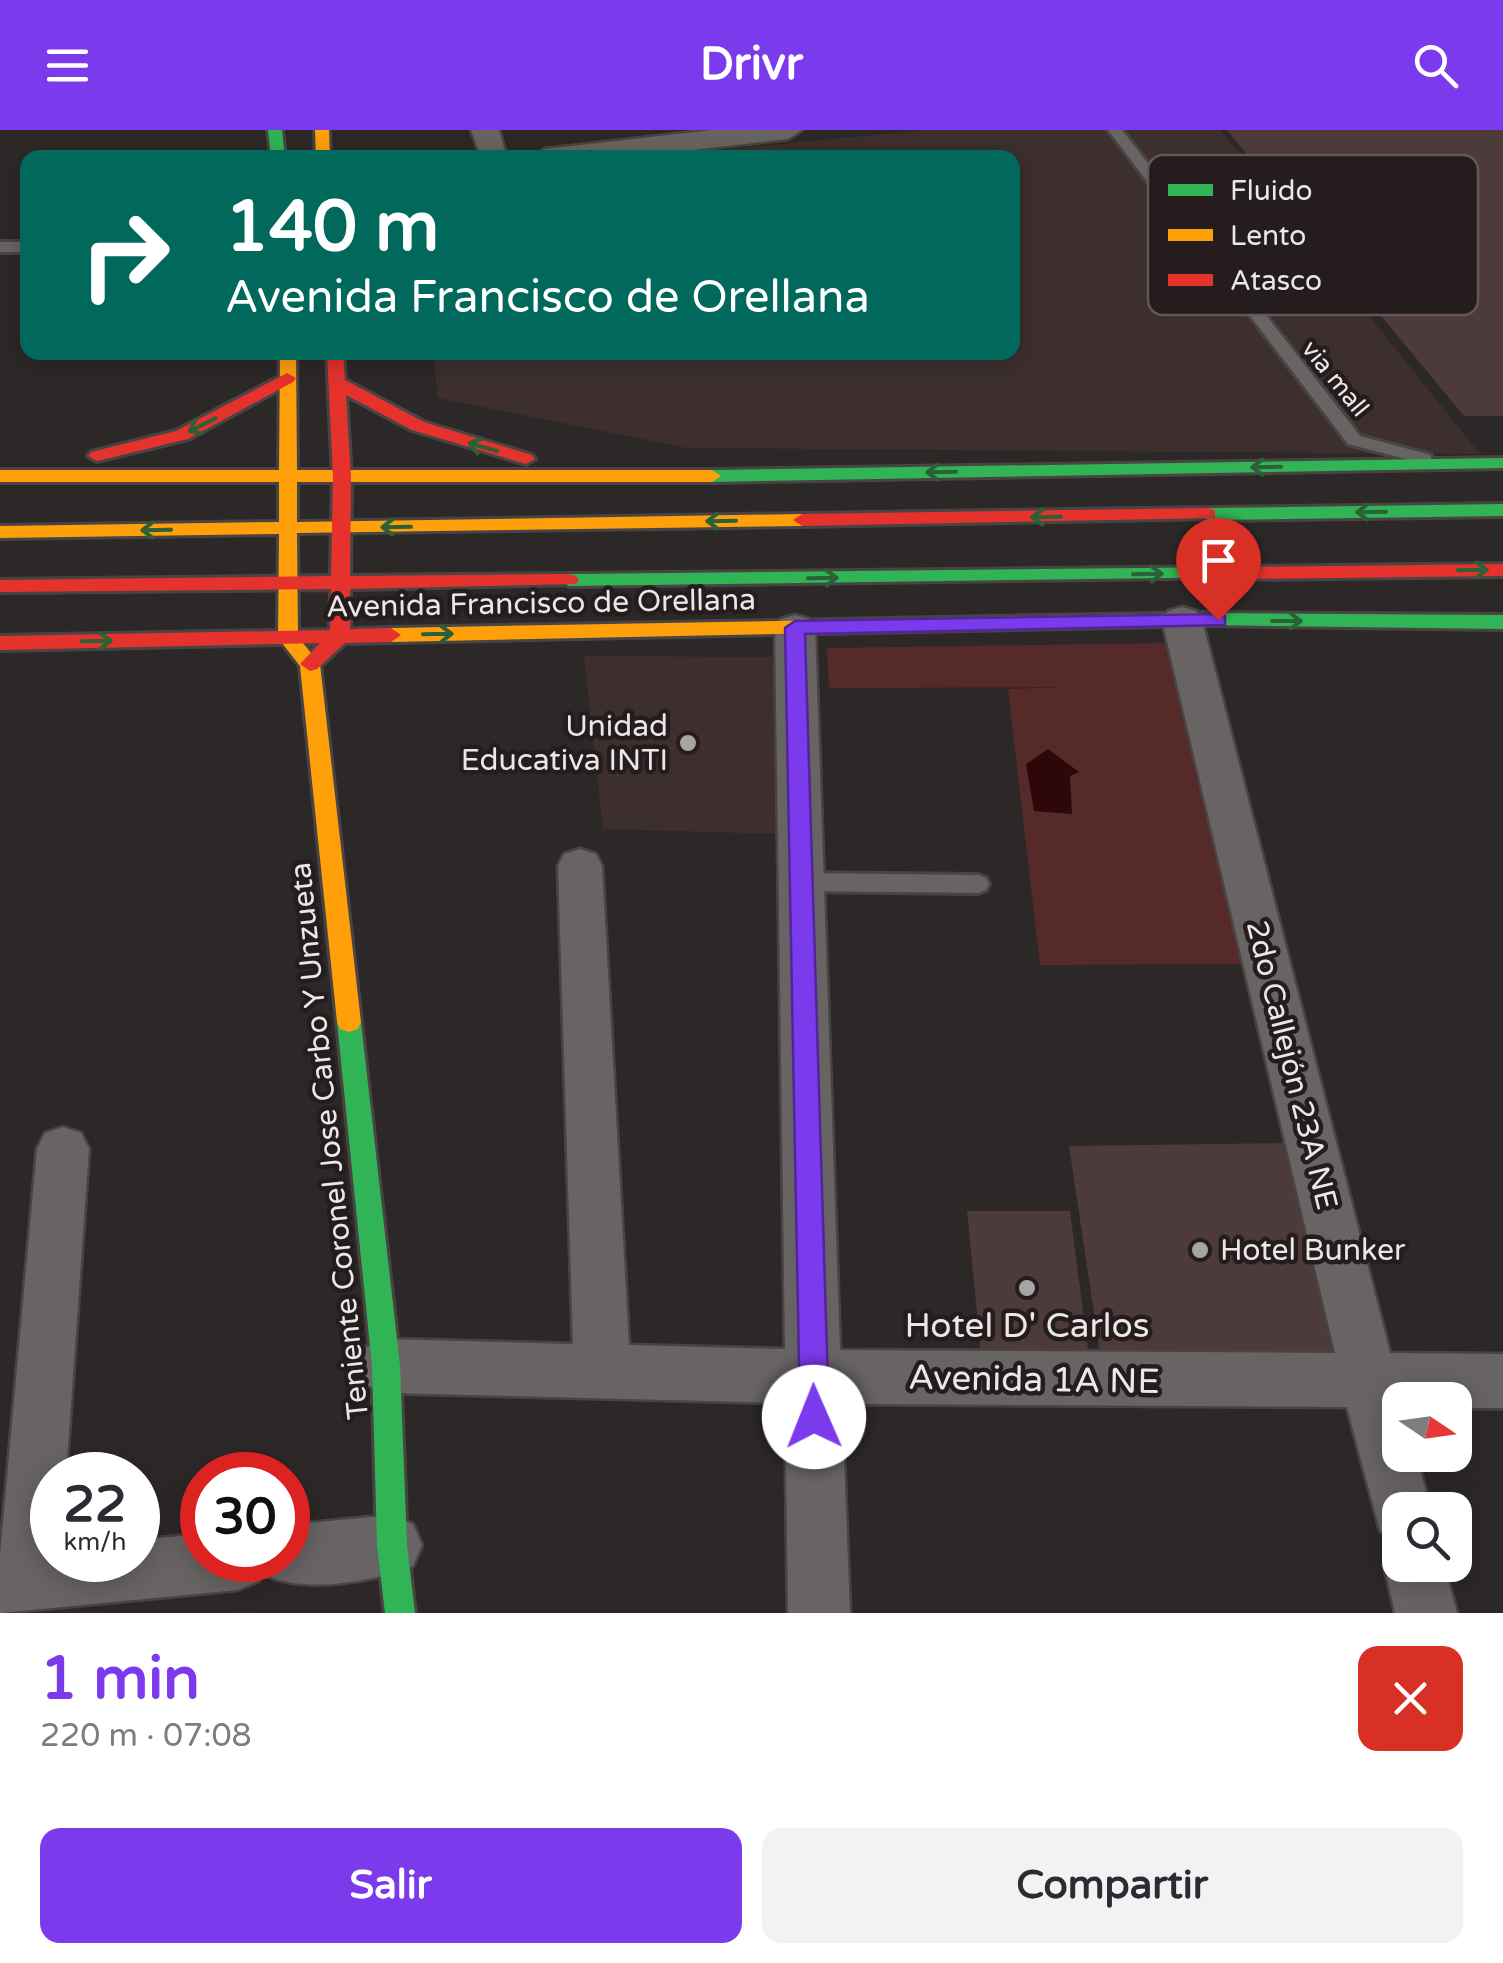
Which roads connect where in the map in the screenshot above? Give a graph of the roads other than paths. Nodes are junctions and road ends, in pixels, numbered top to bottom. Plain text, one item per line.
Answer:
1 (788, 130) edge
2 (1115, 130) edge
3 (614, 150) edge
4 (1148, 173) edge
5 (1258, 315) edge
6 (288, 360) edge
7 (336, 360) edge
8 (287, 378) junction
9 (337, 383) junction
10 (1503, 462) edge
11 (1442, 464) junction
12 (3, 476) edge
13 (342, 477) junction
14 (288, 478) junction
15 (612, 478) junction
16 (1503, 510) edge
17 (289, 528) junction
18 (342, 528) junction
19 (0, 532) edge
20 (1503, 570) edge
21 (286, 583) junction
22 (340, 583) junction
23 (0, 586) edge
24 (1182, 620) junction
25 (1503, 622) edge
26 (795, 628) junction
27 (340, 636) junction
28 (288, 638) junction
29 (0, 643) edge
30 (310, 664) junction
31 (580, 866) dead end
32 (801, 882) junction
33 (978, 884) dead end
34 (62, 1149) dead end
35 (386, 1366) junction
36 (602, 1370) junction
37 (814, 1378) junction
38 (1503, 1381) edge
39 (1370, 1382) junction
40 (1397, 1492) edge
41 (392, 1545) junction
42 (310, 1553) edge
43 (180, 1566) edge
44 (1418, 1582) edge
45 (14, 1583) edge
46 (400, 1613) edge
47 (819, 1613) edge
48 (1426, 1613) edge

1 - 3 street
2 - 4 lane, via mall
5 - 11 lane, via mall
6 - 8 main road
7 - 9 main road
8 -> 12 main road
8 - 14 main road
9 - 13 main road
15 -> 9 main road
10 - 11 main road
11 -> 15 main road
12 - 14 main road
13 - 14 main road
13 - 15 main road
13 - 18 main road
14 - 17 main road
16 -> 18 main road
17 - 18 main road
17 -> 19 main road
17 - 21 main road
18 - 22 main road
22 -> 20 main road, Avenida Francisco de Orellana
21 - 22 main road, Avenida Francisco de Orellana
21 - 23 main road, Avenida Francisco de Orellana
21 - 28 main road
22 - 27 main road
24 -> 25 main road, Avenida Francisco de Orellana
24 - 26 main road, Avenida Francisco de Orellana
24 - 39 street, 2do Callejón 23A NE
27 -> 26 main road, Avenida Francisco de Orellana
26 - 32 street
27 - 28 main road, Avenida Francisco de Orellana
27 - 30 main road
29 -> 28 main road, Avenida Francisco de Orellana
28 - 30 main road
30 - 35 main road, Teniente Coronel Jose Carbo Y Unzueta
31 - 36 street
32 - 33 lane
32 - 37 street
34 - 45 street
35 - 36 street, Avenida 1A NE
35 - 41 main road, Teniente Coronel Jose Carbo Y Unzueta
36 - 37 street, Avenida 1A NE
37 - 39 street, Avenida 1A NE
37 - 47 street
38 - 39 street, Avenida 1A NE
39 - 40 street, 2do Callejón 23A NE
41 - 42 street
41 - 46 main road, Teniente Coronel Jose Carbo Y Unzueta
43 - 45 street
44 - 48 street

